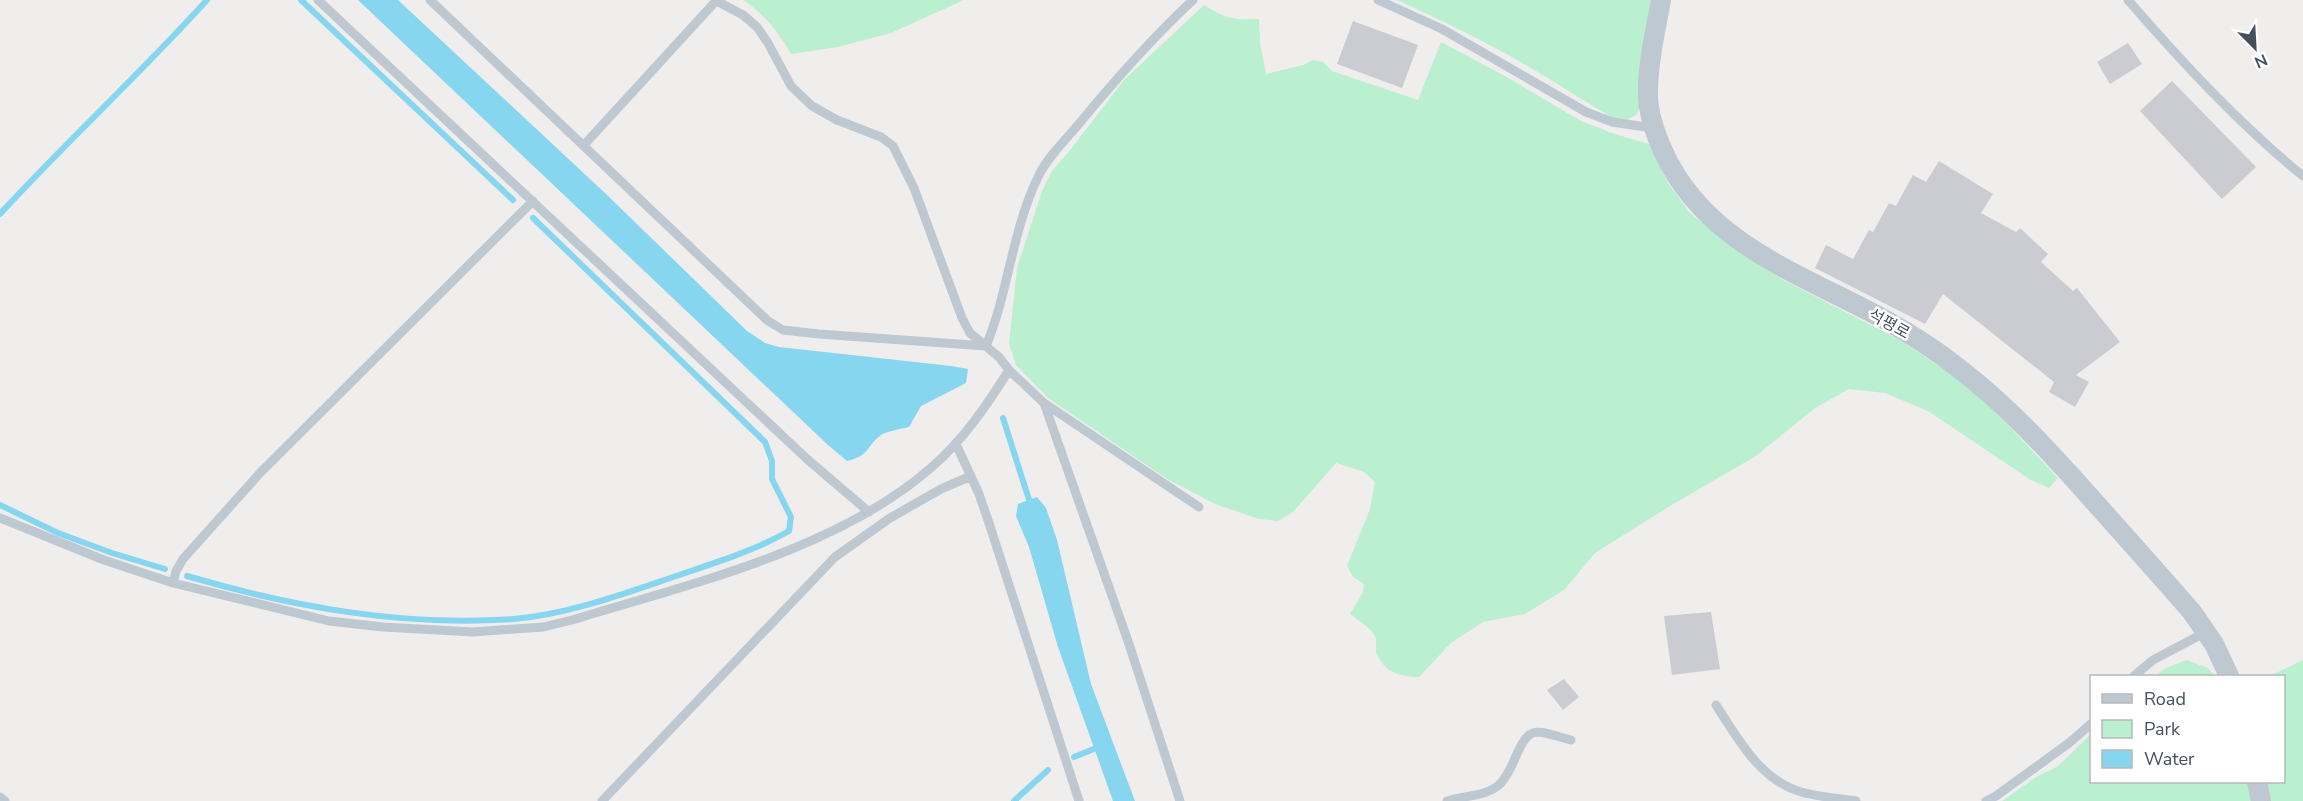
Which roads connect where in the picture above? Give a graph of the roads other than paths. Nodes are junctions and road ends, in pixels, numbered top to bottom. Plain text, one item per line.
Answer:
1 (318, 0) edge
2 (430, 0) edge
3 (1193, 0) edge
4 (1378, 0) edge
5 (1661, 0) edge
6 (2128, 0) edge
7 (715, 1) edge
8 (1653, 128) junction
9 (584, 145) junction
10 (2303, 176) edge
11 (533, 201) junction
12 (986, 346) junction
13 (1009, 370) junction
14 (1044, 403) junction
15 (956, 444) junction
16 (971, 476) junction
17 (1199, 507) dead end
18 (869, 512) junction
19 (0, 518) edge
20 (173, 583) junction
21 (2206, 632) junction
22 (2135, 675) edge
23 (2229, 675) edge
24 (1716, 705) dead end
25 (2090, 724) edge
26 (1571, 740) dead end
27 (2257, 783) edge
28 (0, 796) edge
29 (5, 801) edge
30 (602, 801) edge
31 (1079, 801) edge
32 (1180, 801) edge
33 (1448, 801) edge
34 (1856, 801) edge
35 (1986, 801) edge
36 (2260, 801) edge

1 - 11 lane
2 - 9 lane
3 - 12 lane
4 - 8 lane
5 - 8 street, 석평로
6 - 10 lane
7 - 9 lane
7 - 12 lane
8 - 21 street, 석평로
9 - 12 lane
11 - 18 lane
11 - 20 lane
12 - 13 lane
13 - 14 lane
13 - 15 lane
14 - 17 lane
14 - 32 lane
15 - 16 lane
15 - 18 lane
16 - 30 lane
16 - 31 lane
18 - 20 lane
19 - 20 lane
21 - 22 lane
21 - 23 street, 석평로
24 - 34 lane
25 - 35 lane
26 - 33 lane
27 - 36 street
28 - 29 lane

